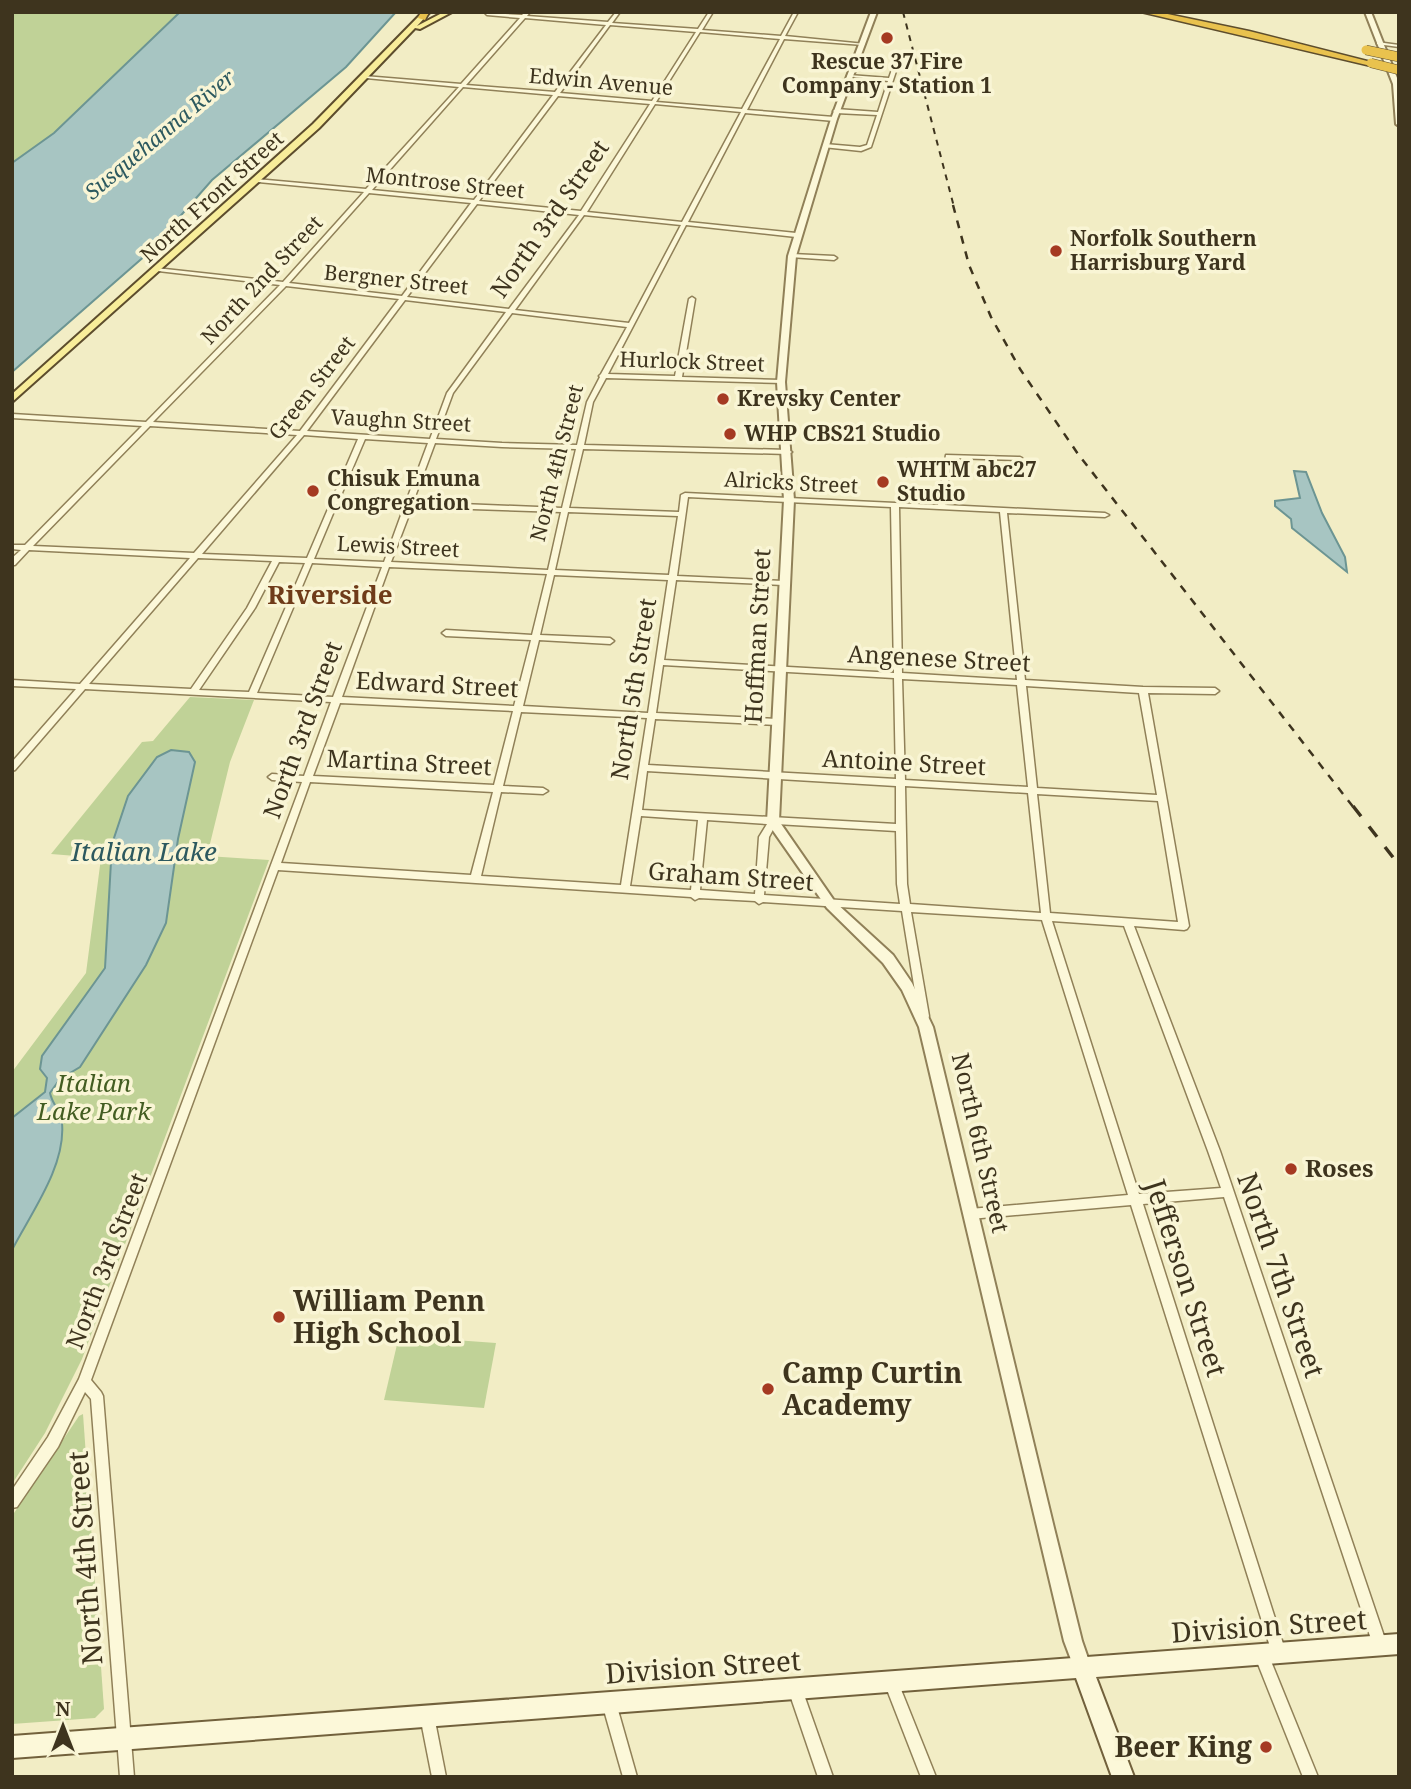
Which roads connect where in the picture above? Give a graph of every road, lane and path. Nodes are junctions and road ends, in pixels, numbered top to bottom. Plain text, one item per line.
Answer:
1 (450, 12) edge
2 (618, 12) edge
3 (711, 12) edge
4 (796, 12) edge
5 (874, 12) edge
6 (1145, 12) edge
7 (1186, 12) edge
8 (1368, 12) edge
9 (425, 14) edge
10 (487, 14) edge
11 (526, 15) edge
12 (610, 24) junction
13 (699, 31) junction
14 (1286, 31) junction
15 (1300, 34) dead end
16 (783, 38) junction
17 (1379, 43) junction
18 (863, 44) junction
19 (1399, 46) edge
20 (1353, 47) dead end
21 (1366, 50) junction
22 (1382, 51) junction
23 (1399, 58) edge
24 (898, 59) dead end
25 (1399, 70) edge
26 (368, 75) junction
27 (849, 76) junction
28 (891, 80) junction
29 (461, 86) junction
30 (556, 94) junction
31 (655, 103) junction
32 (743, 111) junction
33 (879, 114) junction
34 (835, 115) junction
35 (1399, 124) edge
36 (825, 146) junction
37 (258, 180) junction
38 (368, 191) junction
39 (475, 202) junction
40 (583, 213) junction
41 (682, 224) junction
42 (796, 235) junction
43 (792, 256) junction
44 (834, 258) dead end
45 (158, 269) junction
46 (285, 285) junction
47 (403, 298) junction
48 (692, 299) dead end
49 (513, 310) junction
50 (629, 325) junction
51 (602, 376) junction
52 (678, 378) junction
53 (781, 382) junction
54 (12, 399) edge
55 (12, 416) edge
56 (151, 424) junction
57 (302, 433) junction
58 (363, 436) junction
59 (431, 439) junction
60 (580, 448) junction
61 (788, 452) junction
62 (1018, 458) dead end
63 (685, 495) joint
64 (789, 500) junction
65 (336, 502) junction
66 (407, 504) junction
67 (895, 505) junction
68 (941, 507) junction
69 (565, 510) junction
70 (1003, 510) junction
71 (682, 514) junction
72 (1105, 515) dead end
73 (12, 547) edge
74 (27, 548) junction
75 (195, 556) junction
76 (277, 559) junction
77 (310, 561) junction
78 (12, 563) edge
79 (386, 564) junction
80 (551, 572) junction
81 (673, 578) junction
82 (783, 583) junction
83 (446, 633) dead end
84 (535, 637) junction
85 (610, 640) dead end
86 (662, 663) junction
87 (779, 669) junction
88 (899, 676) junction
89 (12, 683) edge
90 (1021, 683) junction
91 (82, 687) junction
92 (1143, 690) junction
93 (1215, 691) dead end
94 (193, 692) junction
95 (252, 695) junction
96 (336, 699) junction
97 (517, 708) junction
98 (653, 716) junction
99 (777, 722) junction
100 (12, 768) edge
101 (645, 768) junction
102 (773, 775) junction
103 (272, 777) dead end
104 (307, 779) junction
105 (901, 782) junction
106 (497, 789) junction
107 (1031, 790) junction
108 (543, 791) dead end
109 (1161, 798) junction
110 (638, 813) junction
111 (703, 817) junction
112 (773, 822) junction
113 (901, 828) junction
114 (276, 866) junction
115 (475, 880) junction
116 (625, 890) junction
117 (695, 896) junction
118 (759, 900) junction
119 (831, 905) junction
120 (905, 910) junction
121 (1046, 918) junction
122 (1128, 923) junction
123 (926, 1027) junction
124 (1228, 1192) junction
125 (1135, 1200) junction
126 (970, 1214) junction
127 (85, 1381) junction
128 (12, 1502) edge
129 (1389, 1645) edge
130 (1270, 1654) junction
131 (1083, 1667) junction
132 (891, 1682) junction
133 (795, 1689) junction
134 (609, 1703) junction
135 (427, 1716) junction
136 (124, 1739) junction
137 (12, 1747) edge
138 (127, 1777) edge
139 (439, 1777) edge
140 (630, 1777) edge
141 (826, 1777) edge
142 (929, 1777) edge
143 (1123, 1777) edge
144 (1311, 1777) edge

1 - 26 main road
2 - 12 street, Green Street
3 - 13 street, North 3rd Street
4 - 16 street, North 4th Street
5 - 18 street
6 - 25 highway, bridge
7 - 14 highway
8 - 17 street
9 - 26 main road, North Front Street
10 - 11 street
11 - 12 street
11 - 29 street, North 2nd Street
12 - 13 street
12 - 30 street, Green Street
13 - 16 street
13 - 31 street, North 3rd Street
14 - 15 highway
14 - 21 highway
16 - 18 street
16 - 32 street, North 4th Street
17 - 19 street
17 - 22 street
18 - 27 street
19 - 22 street
20 - 21 highway
21 - 23 highway, bridge
22 - 35 street
24 - 28 street
26 - 29 street, Edwin Avenue
26 - 37 main road, North Front Street
27 - 28 street
27 - 34 street
28 - 33 street
29 - 30 street, Edwin Avenue
29 - 38 street, North 2nd Street
30 - 31 street, Edwin Avenue
30 - 39 street, Green Street
31 - 32 street, Edwin Avenue
31 - 40 street, North 3rd Street
32 - 34 street, Edwin Avenue
32 - 41 street, North 4th Street
33 - 34 street, Edwin Avenue
33 - 36 street
34 - 36 street
36 - 42 street
37 - 38 street, Montrose Street
37 - 45 main road, North Front Street
38 - 39 street, Montrose Street
38 - 46 street, North 2nd Street
39 - 40 street, Montrose Street
39 - 47 street, Green Street
40 - 41 street, Montrose Street
40 - 49 street, North 3rd Street
41 - 42 street, Montrose Street
41 - 50 street, North 4th Street
42 - 43 street
43 - 44 street
43 - 53 street
45 - 46 street, Bergner Street
45 - 54 main road, North Front Street
46 - 47 street, Bergner Street
46 - 56 street, North 2nd Street
47 - 49 street, Bergner Street
47 - 57 street, Green Street
48 - 52 street
49 - 50 street, Bergner Street
49 - 59 street, North 3rd Street
50 - 51 street, North 4th Street
51 - 52 street, Hurlock Street
51 - 60 street, North 4th Street
52 - 53 street, Hurlock Street
53 - 61 street
55 - 56 street, Vaughn Street
56 - 57 street, Vaughn Street
56 - 74 street, North 2nd Street
57 - 58 street, Vaughn Street
57 - 75 street, Green Street
58 - 59 street, Vaughn Street
58 - 65 street
59 - 60 street, Vaughn Street
59 - 66 street, North 3rd Street
60 - 61 street, Vaughn Street
60 - 69 street, North 4th Street
61 - 64 street, Hoffman Street
62 - 68 street
63 - 64 street, Alricks Street
63 - 71 street, North 5th Street
64 - 67 street, Alricks Street
64 - 82 street, Hoffman Street
65 - 66 street
65 - 77 street
66 - 69 street
66 - 79 street, North 3rd Street
67 - 68 street, Alricks Street
67 - 88 street, North 6th Street
68 - 70 street, Alricks Street
69 - 71 street
69 - 80 street, North 4th Street
70 - 72 street, Alricks Street
70 - 90 street, Jefferson Street
71 - 81 street, North 5th Street
73 - 74 street, Lewis Street
74 - 75 street, Lewis Street
74 - 78 street, North 2nd Street
75 - 76 street, Lewis Street
75 - 91 street, Green Street
76 - 77 street, Lewis Street
76 - 94 street
77 - 79 street, Lewis Street
77 - 95 street
79 - 80 street, Lewis Street
79 - 96 street, North 3rd Street
80 - 81 street, Lewis Street
80 - 84 street, North 4th Street
81 - 82 street, Lewis Street
81 - 86 street, North 5th Street
82 - 87 street, Hoffman Street
83 - 84 street
84 - 85 street
84 - 97 street, North 4th Street
86 - 87 street, Angenese Street
86 - 98 street, North 5th Street
87 - 88 street, Angenese Street
87 - 99 street, Hoffman Street
88 - 90 street, Angenese Street
88 - 105 street, North 6th Street
89 - 91 street, Edward Street
90 - 92 street, Angenese Street
90 - 107 street, Jefferson Street
91 - 94 street, Edward Street
91 - 100 street, Green Street
92 - 93 street, Angenese Street
92 - 109 street
94 - 95 street, Edward Street
95 - 96 street, Edward Street
96 - 97 street, Edward Street
96 - 104 street, North 3rd Street
97 - 98 street, Edward Street
97 - 106 street, North 4th Street
98 - 99 street, Edward Street
98 - 101 street, North 5th Street
99 - 102 street, Hoffman Street
101 - 102 street, Antoine Street
101 - 110 street, North 5th Street
102 - 105 street, Antoine Street
102 - 112 street, Hoffman Street
103 - 104 street, Martina Street
104 - 106 street, Martina Street
104 - 114 street, North 3rd Street
105 - 107 street, Antoine Street
105 - 113 street, North 6th Street
106 - 108 street, Martina Street
106 - 115 street, North 4th Street
107 - 109 street, Antoine Street
107 - 121 street, Jefferson Street
109 - 122 street, Graham Street
110 - 111 street
110 - 116 street, North 5th Street
111 - 112 street
111 - 117 street
112 - 113 street
112 - 118 street, Hoffman Street
112 - 119 street
113 - 120 street, North 6th Street
114 - 115 street, Graham Street
114 - 127 street, North 3rd Street
115 - 116 street, Graham Street
116 - 117 street, Graham Street
117 - 118 street, Graham Street
118 - 119 street, Graham Street
119 - 120 street, Graham Street
119 - 123 street
120 - 121 street, Graham Street
120 - 123 street, North 6th Street
121 - 122 street, Graham Street
121 - 125 street, Jefferson Street
122 - 124 street, North 7th Street
123 - 126 street, North 6th Street
124 - 125 street
124 - 129 street, North 7th Street
125 - 126 street
125 - 130 street, Jefferson Street
126 - 131 street, North 6th Street
127 - 128 street, North 3rd Street
127 - 136 street, North 4th Street
129 - 130 main road, Division Street
130 - 131 main road, Division Street
130 - 144 street, Jefferson Street
131 - 132 main road, Division Street
131 - 143 main road, North 6th Street
132 - 133 main road, Division Street
132 - 142 street
133 - 134 main road, Division Street
133 - 141 street
134 - 135 main road, Division Street
134 - 140 street
135 - 136 main road, Division Street
135 - 139 street
136 - 137 main road, Division Street
136 - 138 street, North 4th Street

